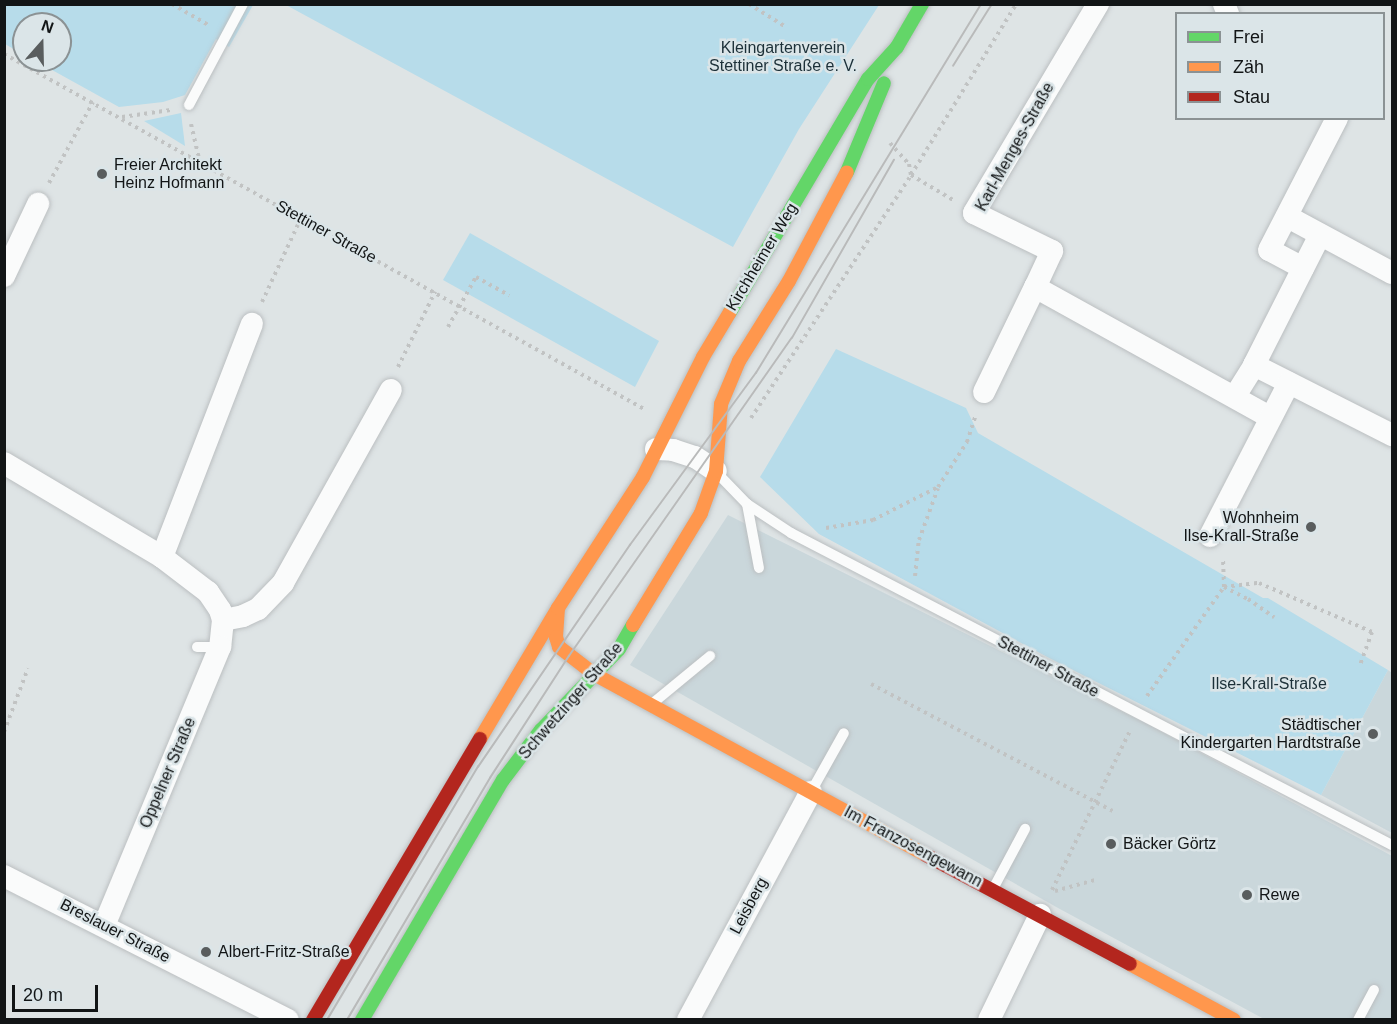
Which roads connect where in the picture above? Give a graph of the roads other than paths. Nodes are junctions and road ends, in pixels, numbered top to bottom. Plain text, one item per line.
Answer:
1 (243, 4) edge
2 (922, 4) edge
3 (1098, 4) edge
4 (897, 47) junction
5 (189, 105) road end
6 (1336, 120) edge
7 (38, 204) road end
8 (1288, 217) junction
9 (1320, 236) junction
10 (1303, 268) junction
11 (1392, 273) edge
12 (4, 276) edge
13 (1035, 287) junction
14 (252, 324) road end
15 (1254, 364) junction
16 (1289, 383) junction
17 (391, 390) road end
18 (984, 392) road end
19 (1235, 396) junction
20 (1270, 417) junction
21 (1392, 435) edge
22 (656, 449) junction
23 (4, 463) edge
24 (716, 471) junction
25 (747, 504) junction
26 (1210, 536) road end
27 (162, 557) junction
28 (759, 568) dead end
29 (558, 608) junction
30 (223, 620) junction
31 (197, 647) dead end
32 (220, 648) junction
33 (711, 656) dead end
34 (594, 674) junction
35 (649, 706) junction
36 (844, 733) dead end
37 (811, 792) junction
38 (1025, 829) dead end
39 (1392, 845) edge
40 (4, 876) edge
41 (993, 890) junction
42 (1040, 915) junction
43 (104, 925) junction
44 (1374, 990) dead end
45 (288, 1020) edge
46 (313, 1020) edge
47 (362, 1020) edge
48 (688, 1020) edge
49 (989, 1020) edge
50 (1233, 1020) edge
51 (1358, 1020) edge

1 - 5 lane
2 - 4 street, Kirchheimer Weg
3 - 13 street, Karl-Menges-Straße
4 - 22 street, Kirchheimer Weg
4 - 24 street, Kirchheimer Weg
6 - 8 street
7 - 12 street
8 - 9 street
8 - 10 street
9 - 10 street
9 - 11 street
10 - 15 street
13 - 18 street, Karl-Menges-Straße
13 - 19 street
14 - 27 street
15 - 16 street
15 - 19 street
16 - 20 street
16 - 21 street
17 - 30 street
19 - 20 street
20 - 26 street
22 - 24 street
22 - 29 street, Kirchheimer Weg
23 - 27 street
24 - 25 lane, Stettiner Straße
24 - 34 street, Schwetzinger Straße
25 - 28 lane
25 - 39 lane, Stettiner Straße
27 - 30 street
29 - 34 street, Im Franzosengewann
29 - 46 street
30 - 32 street, Oppelner Straße
31 - 32 lane
32 - 43 street, Oppelner Straße
33 - 35 lane
34 - 35 street, Im Franzosengewann
34 - 47 street, Schwetzinger Straße
35 - 37 street, Im Franzosengewann
36 - 37 lane
37 - 41 street, Im Franzosengewann
37 - 48 street, Leisberg
38 - 41 lane
40 - 43 street, Breslauer Straße
41 - 42 street, Im Franzosengewann
42 - 49 street
42 - 50 street, Im Franzosengewann
43 - 45 street, Breslauer Straße
44 - 51 lane

